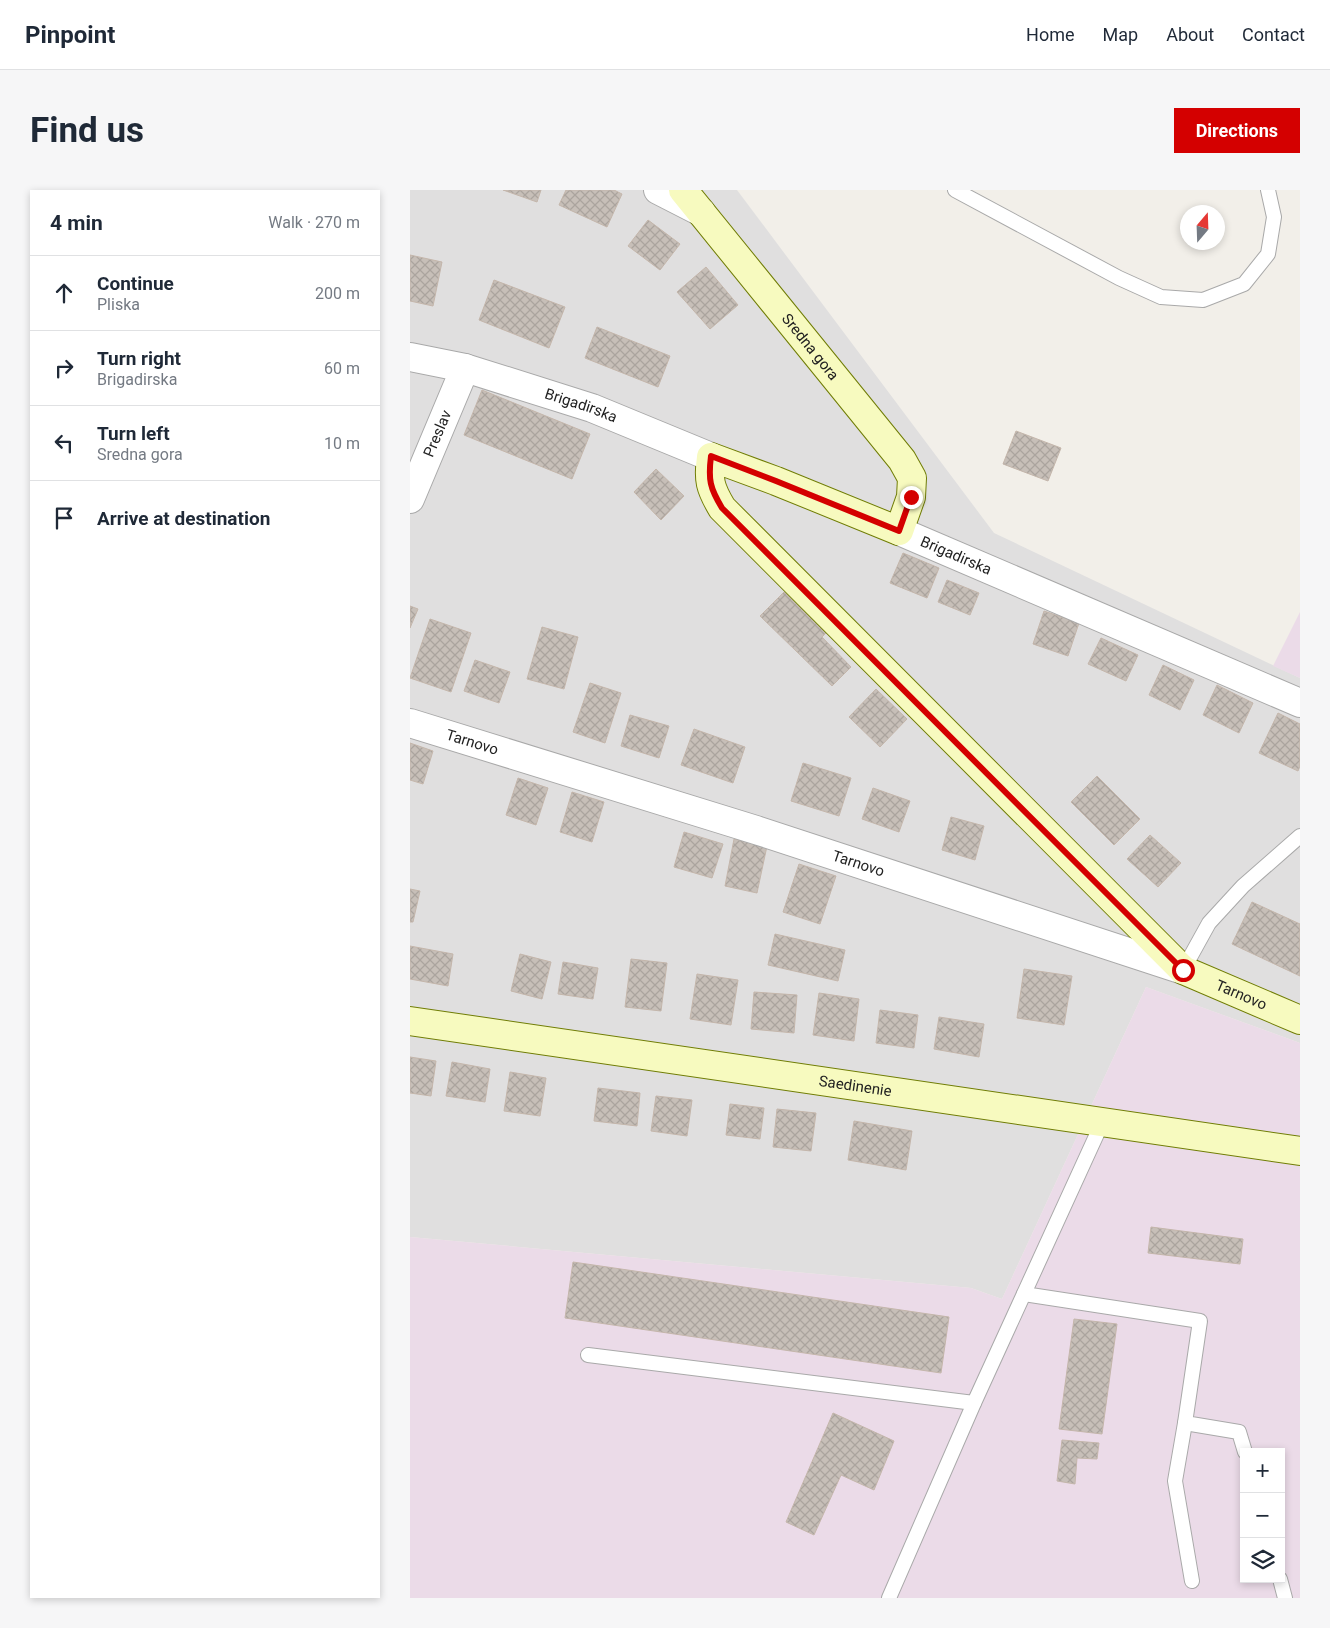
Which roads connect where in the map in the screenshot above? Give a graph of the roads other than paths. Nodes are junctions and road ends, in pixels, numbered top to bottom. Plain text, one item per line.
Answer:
1 (658, 190) edge
2 (683, 190) edge
3 (955, 190) edge
4 (1268, 190) edge
5 (701, 212) junction
6 (410, 357) edge
7 (466, 368) junction
8 (711, 456) junction
9 (410, 499) edge
10 (899, 531) junction
11 (1300, 703) edge
12 (410, 723) edge
13 (1300, 836) edge
14 (1183, 970) junction
15 (1300, 1020) edge
16 (410, 1021) edge
17 (1102, 1122) junction
18 (1300, 1151) edge
19 (1024, 1294) junction
20 (588, 1355) dead end
21 (974, 1403) junction
22 (1185, 1423) junction
23 (1243, 1448) edge
24 (1192, 1581) dead end
25 (1281, 1583) edge
26 (890, 1598) edge
27 (1285, 1598) edge

1 - 5 street, Sredna gora
2 - 5 street
3 - 4 lane
5 - 10 street, Sredna gora
6 - 7 street, Brigadirska
7 - 8 street, Brigadirska
7 - 9 street, Preslav
8 - 10 street, Brigadirska
8 - 14 street
10 - 11 street, Brigadirska
12 - 14 street, Tarnovo
13 - 14 lane
14 - 15 street, Tarnovo
16 - 17 street, Saedinenie
17 - 18 street, Saedinenie
17 - 19 lane
19 - 21 lane
19 - 22 lane
20 - 21 lane
21 - 26 lane
22 - 23 lane
22 - 24 lane
25 - 27 lane

